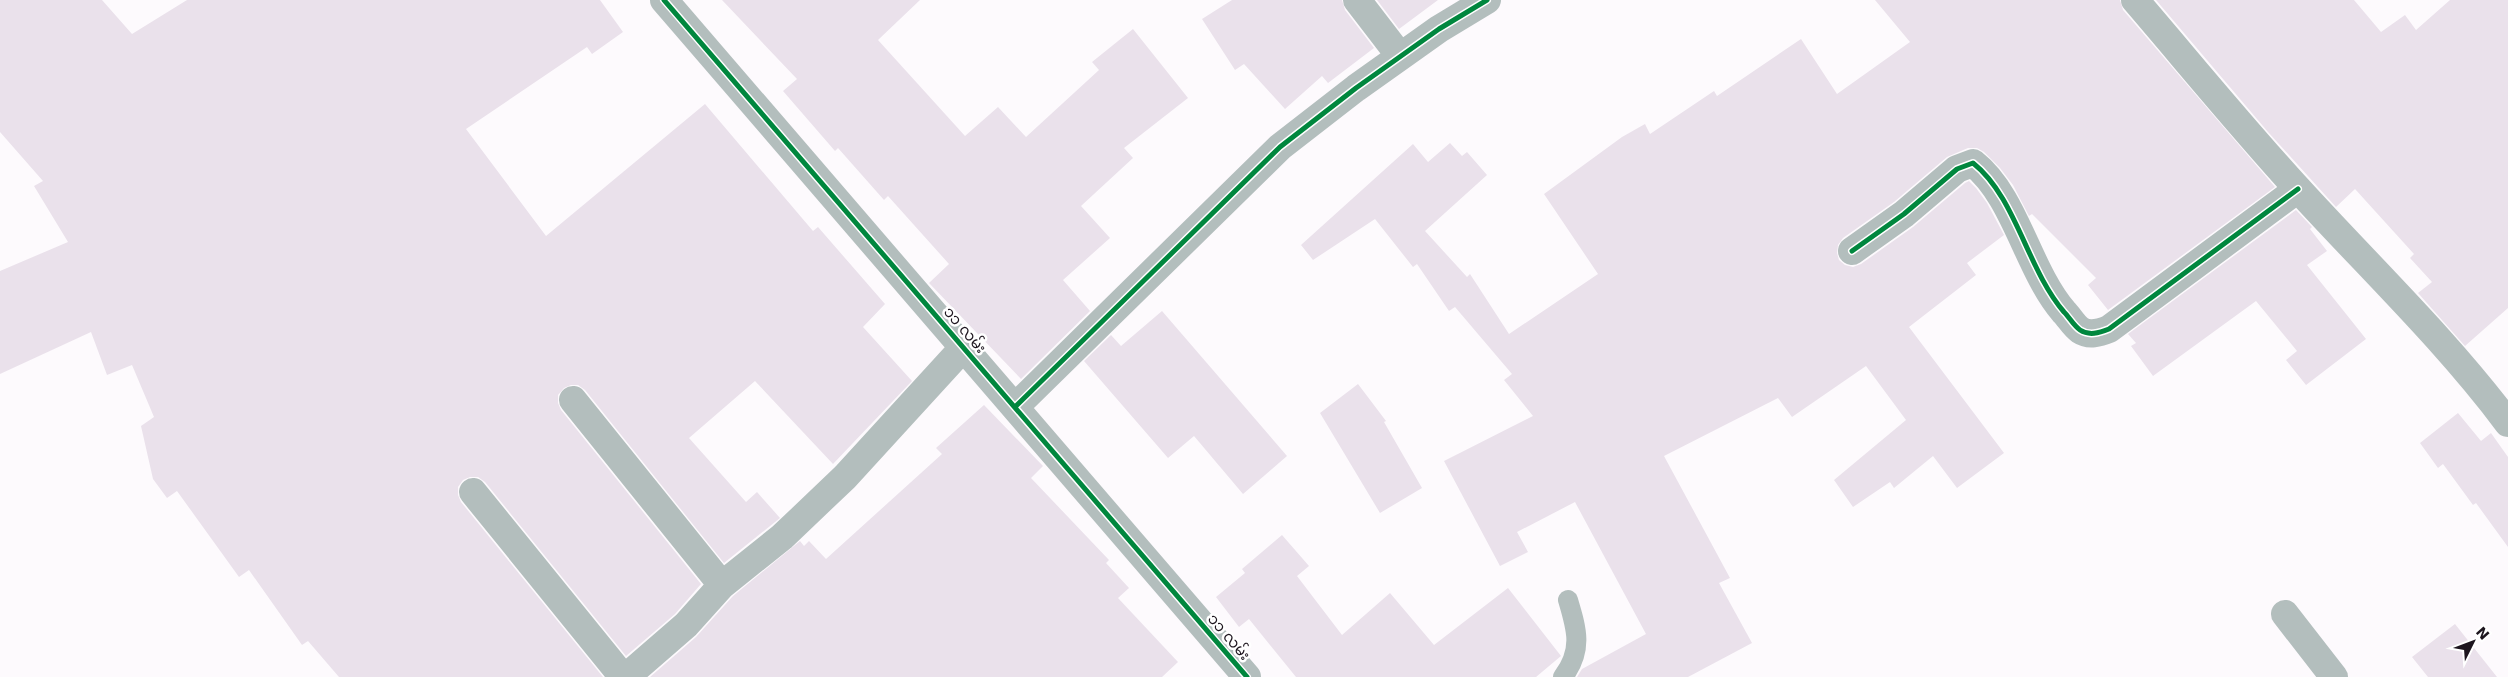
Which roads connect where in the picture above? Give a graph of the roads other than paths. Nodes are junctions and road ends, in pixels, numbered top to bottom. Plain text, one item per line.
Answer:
1 (664, 0) edge
2 (1357, 0) edge
3 (1487, 0) edge
4 (2135, 0) edge
5 (1453, 9) edge
6 (1400, 56) junction
7 (2298, 189) junction
8 (1852, 251) dead end
9 (964, 348) junction
10 (573, 400) dead end
11 (1014, 407) junction
12 (2508, 422) edge
13 (473, 492) dead end
14 (722, 585) junction
15 (1568, 600) dead end
16 (2284, 614) dead end
17 (625, 677) edge
18 (1247, 677) edge
19 (1562, 677) edge
20 (2334, 677) edge

1 - 9 street, ၁၁ လမ်း
2 - 6 street
3 - 5 street
4 - 7 street
5 - 6 street
6 - 11 street
7 - 8 street
7 - 12 street
9 - 11 street, ၁၁ လမ်း
9 - 14 street
10 - 14 street
11 - 18 street, ၁၁ လမ်း
13 - 17 street
14 - 17 street
15 - 19 lane
16 - 20 street

